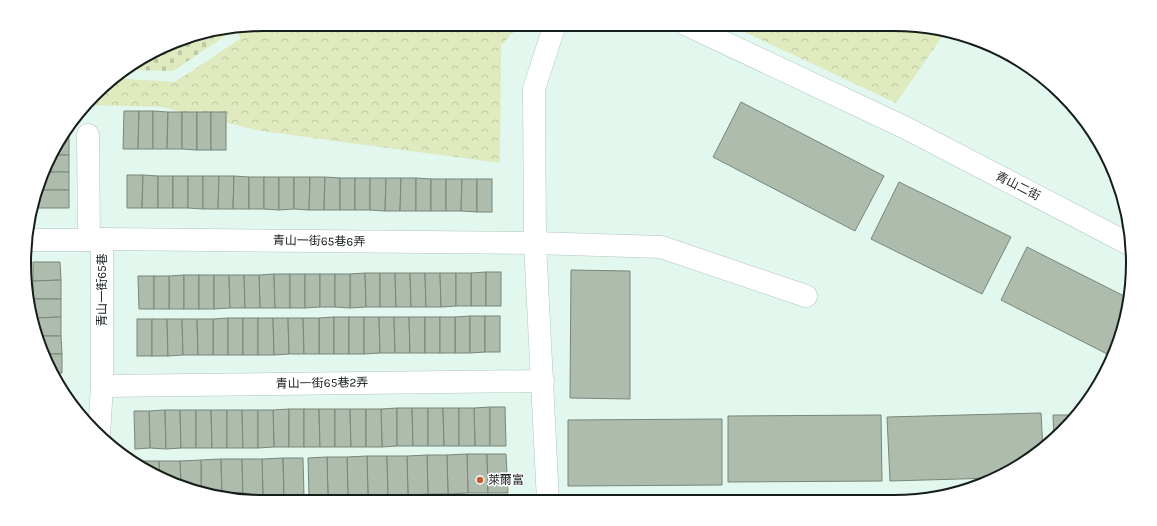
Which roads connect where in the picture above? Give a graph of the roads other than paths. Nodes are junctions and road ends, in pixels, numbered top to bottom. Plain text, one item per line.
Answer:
1 (553, 31) edge
2 (700, 31) edge
3 (88, 135) dead end
4 (96, 239) junction
5 (32, 240) edge
6 (1125, 242) edge
7 (535, 243) junction
8 (806, 296) dead end
9 (543, 381) junction
10 (102, 386) junction
11 (99, 427) edge
12 (548, 495) edge

1 - 7 street
2 - 6 street, 青山二街
3 - 4 street, 青山一街65巷
4 - 5 street, 青山一街65巷6弄
4 - 7 street, 青山一街65巷6弄
4 - 10 street, 青山一街65巷
7 - 8 street, 青山一街65巷6弄
7 - 9 street
9 - 10 street, 青山一街65巷2弄
9 - 12 street
10 - 11 street, 青山一街65巷

